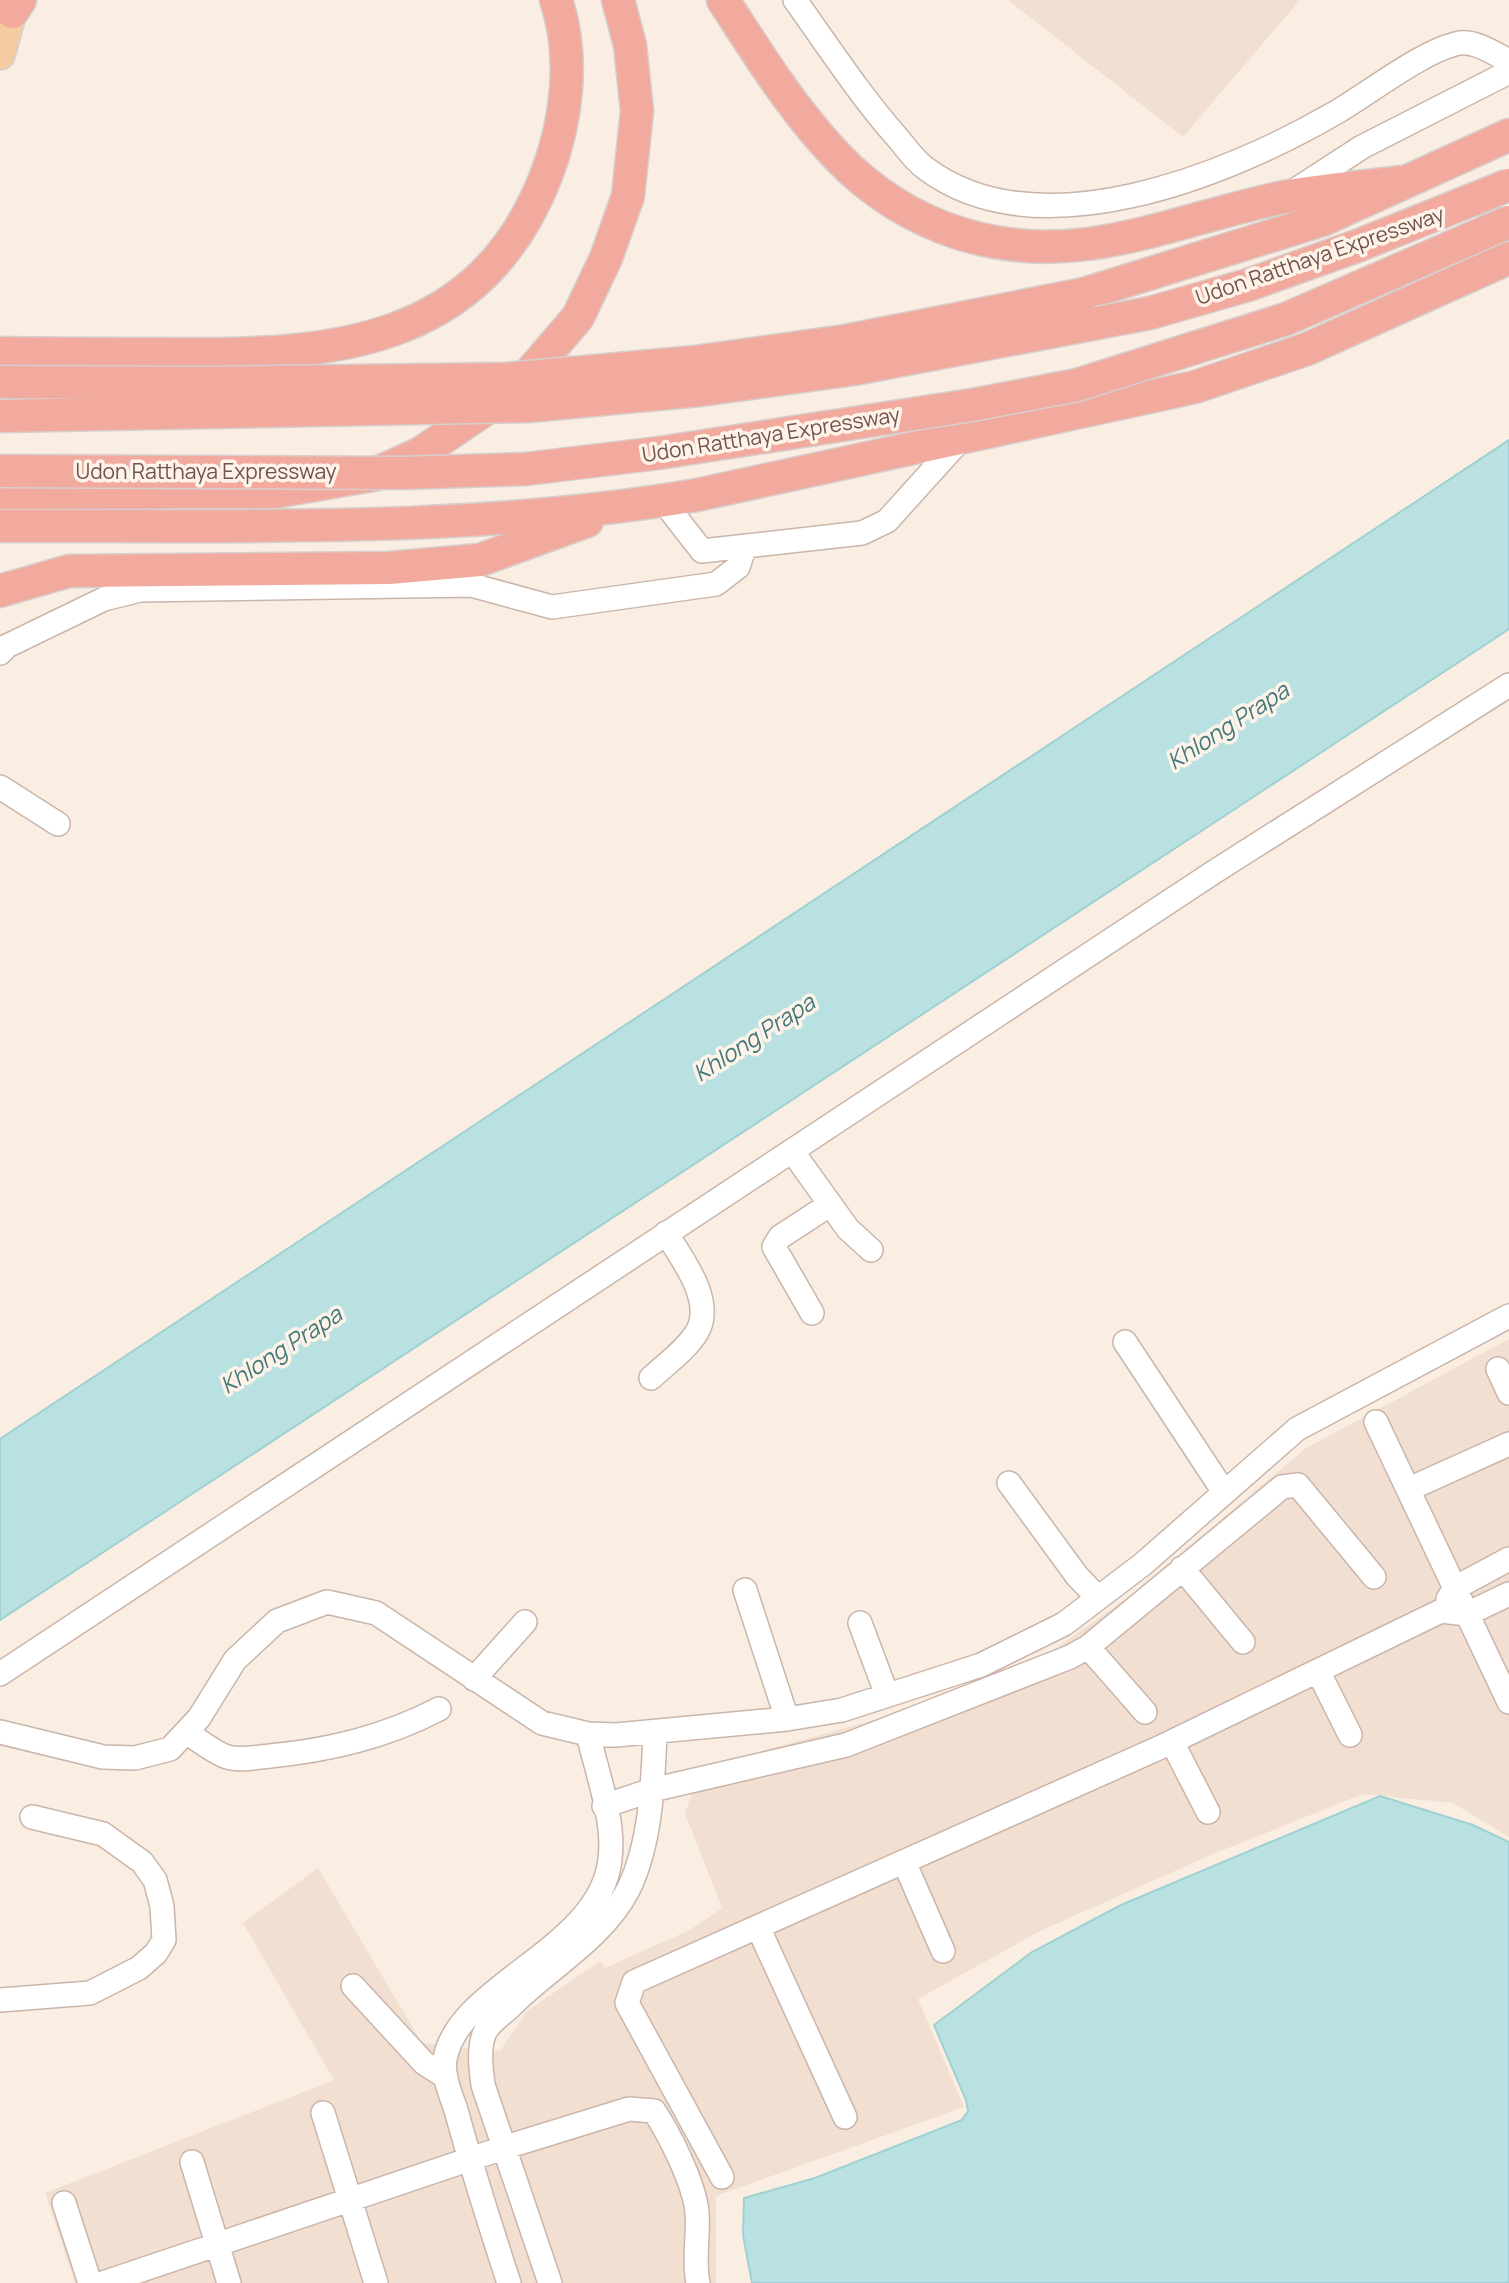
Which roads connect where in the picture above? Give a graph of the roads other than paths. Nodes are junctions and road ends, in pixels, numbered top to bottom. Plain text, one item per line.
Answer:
1 (555, 0) edge
2 (618, 0) edge
3 (723, 0) edge
4 (795, 0) edge
5 (16, 4) edge
6 (0, 55) edge
7 (1509, 61) edge
8 (1509, 72) edge
9 (1509, 135) edge
10 (1399, 183) junction
11 (1509, 185) edge
12 (1286, 197) junction
13 (1509, 222) edge
14 (1509, 258) edge
15 (0, 353) edge
16 (0, 382) edge
17 (0, 415) edge
18 (961, 439) junction
19 (0, 471) edge
20 (0, 493) edge
21 (663, 501) junction
22 (618, 508) junction
23 (0, 526) edge
24 (745, 546) junction
25 (0, 591) edge
26 (0, 653) edge
27 (1509, 685) edge
28 (0, 787) edge
29 (58, 824) dead end
30 (792, 1152) junction
31 (829, 1205) junction
32 (666, 1233) junction
33 (872, 1250) dead end
34 (811, 1313) dead end
35 (1509, 1316) edge
36 (1125, 1342) dead end
37 (1498, 1369) dead end
38 (651, 1378) dead end
39 (1509, 1393) edge
40 (1376, 1422) dead end
41 (1509, 1444) edge
42 (1009, 1483) dead end
43 (1409, 1489) junction
44 (1224, 1492) junction
45 (1509, 1559) edge
46 (1182, 1568) junction
47 (1374, 1577) dead end
48 (1455, 1588) junction
49 (745, 1590) dead end
50 (1509, 1594) edge
51 (1098, 1598) junction
52 (1441, 1611) junction
53 (1467, 1614) junction
54 (525, 1622) dead end
55 (860, 1623) dead end
56 (1243, 1642) dead end
57 (1088, 1647) junction
58 (1318, 1671) junction
59 (0, 1674) edge
60 (474, 1679) junction
61 (887, 1695) junction
62 (1509, 1702) edge
63 (439, 1709) dead end
64 (1144, 1713) dead end
65 (787, 1719) junction
66 (0, 1732) edge
67 (186, 1732) junction
68 (655, 1733) junction
69 (588, 1734) junction
70 (1350, 1735) dead end
71 (1172, 1742) junction
72 (652, 1790) junction
73 (604, 1806) junction
74 (1208, 1812) dead end
75 (32, 1818) dead end
76 (905, 1864) junction
77 (758, 1927) junction
78 (943, 1951) dead end
79 (353, 1986) dead end
80 (0, 2000) edge
81 (446, 2077) junction
82 (323, 2113) dead end
83 (845, 2117) dead end
84 (506, 2147) junction
85 (468, 2160) junction
86 (192, 2162) dead end
87 (722, 2177) dead end
88 (349, 2202) junction
89 (64, 2203) dead end
90 (216, 2245) junction
91 (90, 2283) edge
92 (103, 2283) edge
93 (229, 2283) edge
94 (376, 2283) edge
95 (509, 2283) edge
96 (550, 2283) edge
97 (698, 2283) edge

1 - 15 highway
2 - 20 highway
3 - 12 highway
4 - 7 street
5 - 6 main road
8 - 12 street
9 - 10 highway
10 - 12 highway
10 - 16 highway, bridge
11 - 17 highway, Udon Ratthaya Expressway, bridge
13 - 19 highway, Udon Ratthaya Expressway, bridge
14 - 18 highway
18 - 21 highway
18 - 24 street
21 - 22 highway
21 - 24 street
22 - 23 highway
22 - 25 highway
24 - 26 street
27 - 30 street
28 - 29 street
30 - 31 street
30 - 32 street
31 - 33 street
31 - 34 street
32 - 38 street
32 - 59 street
35 - 44 street
36 - 44 street
37 - 39 street
40 - 43 street
41 - 43 street
42 - 51 street
43 - 48 street
44 - 51 street
45 - 48 street
46 - 47 street
46 - 56 street
46 - 57 street
48 - 52 street
48 - 53 street
49 - 65 street
50 - 53 street
51 - 61 street
52 - 53 street
52 - 58 street
53 - 62 street
54 - 60 street
55 - 61 street
57 - 64 street
57 - 72 street
58 - 70 street
58 - 71 street
60 - 67 street
60 - 69 street
61 - 65 street
63 - 67 street
65 - 68 street
66 - 67 street
68 - 69 street
68 - 72 street
69 - 73 street
71 - 74 street
71 - 76 street
72 - 73 street
72 - 84 street
73 - 81 street
75 - 80 street
76 - 77 street
76 - 78 street
77 - 83 street
77 - 87 street
79 - 81 street
81 - 85 street
82 - 88 street
84 - 85 street
84 - 96 street
84 - 97 street
85 - 88 street
85 - 95 street
86 - 90 street
88 - 90 street
88 - 94 street
89 - 91 street
90 - 92 street
90 - 93 street

